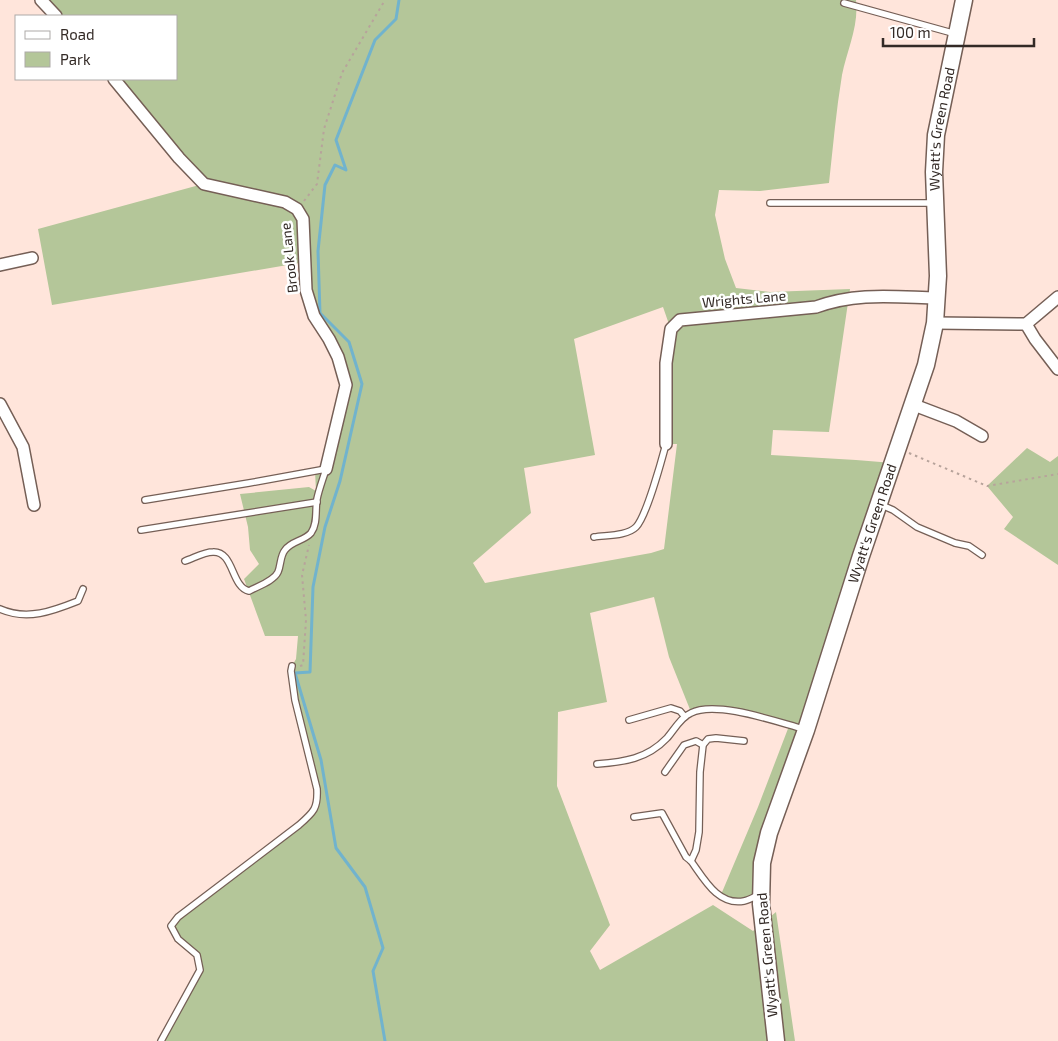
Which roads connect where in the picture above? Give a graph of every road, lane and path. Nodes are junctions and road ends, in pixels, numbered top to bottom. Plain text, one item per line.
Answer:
1 (41, 0) edge
2 (385, 0) edge
3 (964, 0) edge
4 (844, 3) dead end
5 (55, 15) edge
6 (956, 34) junction
7 (115, 80) edge
8 (770, 203) dead end
9 (935, 203) junction
10 (297, 209) junction
11 (32, 258) dead end
12 (0, 265) edge
13 (1058, 297) edge
14 (937, 298) junction
15 (935, 323) junction
16 (1026, 324) junction
17 (1058, 368) edge
18 (0, 404) edge
19 (914, 405) junction
20 (982, 436) dead end
21 (666, 444) joint
22 (897, 450) junction
23 (326, 469) junction
24 (1058, 474) edge
25 (145, 500) dead end
26 (317, 502) junction
27 (880, 504) junction
28 (34, 505) dead end
29 (141, 530) dead end
30 (313, 530) junction
31 (594, 537) dead end
32 (982, 555) dead end
33 (185, 561) dead end
34 (83, 589) dead end
35 (0, 609) edge
36 (292, 666) joint
37 (685, 717) junction
38 (629, 720) dead end
39 (806, 730) junction
40 (744, 742) dead end
41 (703, 746) junction
42 (597, 764) dead end
43 (664, 772) dead end
44 (634, 817) dead end
45 (691, 861) junction
46 (760, 894) junction
47 (161, 1041) edge
48 (776, 1041) edge

1 - 5 street
2 - 10 path
3 - 6 street, Wyatt's Green Road
4 - 6 lane
6 - 9 street, Wyatt's Green Road
7 - 10 street, Brook Lane
8 - 9 lane
9 - 14 street, Wyatt's Green Road
10 - 23 street, Brook Lane
11 - 12 street
13 - 16 street
14 - 15 street, Wyatt's Green Road
14 - 21 street, Wrights Lane
15 - 16 street
15 - 19 street, Wyatt's Green Road
16 - 17 street
18 - 28 street
19 - 20 street
19 - 22 street, Wyatt's Green Road
21 - 31 lane
22 - 24 path
22 - 27 street, Wyatt's Green Road
23 - 25 lane
23 - 26 lane
26 - 29 lane
26 - 30 lane
27 - 32 lane
27 - 39 street, Wyatt's Green Road
30 - 33 lane
30 - 36 path
34 - 35 lane
36 - 47 lane
37 - 38 lane
37 - 39 lane
37 - 42 lane
39 - 46 street, Wyatt's Green Road
40 - 41 lane
41 - 43 lane
41 - 45 lane
44 - 45 lane
45 - 46 lane
46 - 48 street, Wyatt's Green Road

